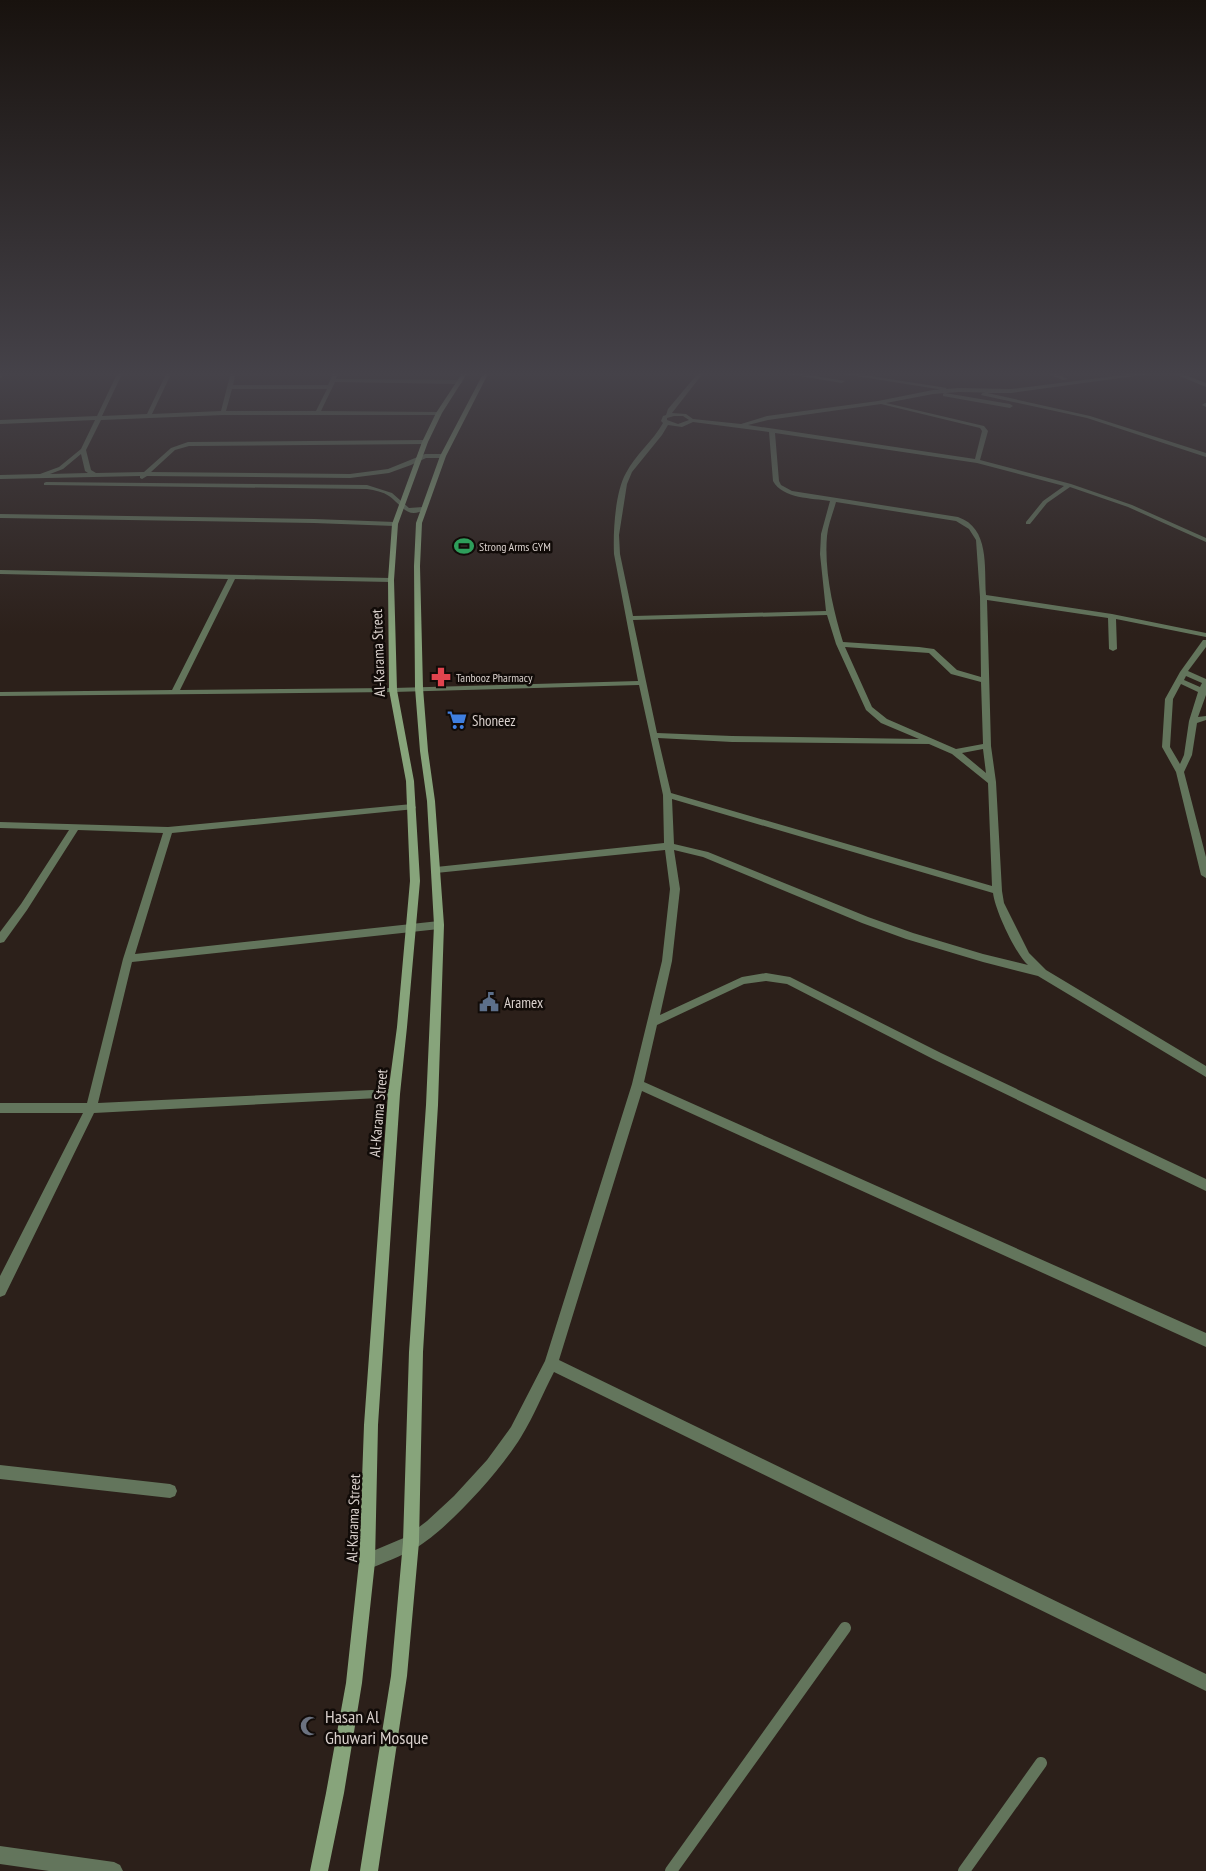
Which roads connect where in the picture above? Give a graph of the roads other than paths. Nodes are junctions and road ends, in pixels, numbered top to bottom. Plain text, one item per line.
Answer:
1 (72, 459) edge
2 (85, 459) edge
3 (161, 459) edge
4 (418, 459) joint
5 (442, 459) edge
6 (639, 459) edge
7 (774, 459) edge
8 (966, 459) edge
9 (978, 461) joint
10 (145, 474) junction
11 (377, 474) junction
12 (96, 476) junction
13 (0, 477) edge
14 (39, 480) junction
15 (0, 484) edge
16 (29, 484) dead end
17 (136, 484) junction
18 (1069, 485) junction
19 (375, 488) junction
20 (833, 501) junction
21 (401, 505) junction
22 (424, 509) junction
23 (0, 516) edge
24 (1028, 523) dead end
25 (396, 524) junction
26 (1206, 540) edge
27 (0, 572) edge
28 (232, 578) junction
29 (390, 580) junction
30 (983, 598) junction
31 (830, 613) junction
32 (1112, 616) junction
33 (630, 618) junction
34 (1206, 635) edge
35 (1206, 642) edge
36 (840, 644) junction
37 (1113, 649) dead end
38 (1184, 672) junction
39 (985, 681) junction
40 (1180, 681) junction
41 (1206, 682) edge
42 (642, 684) junction
43 (419, 688) junction
44 (393, 690) junction
45 (175, 691) junction
46 (1204, 692) edge
47 (0, 694) edge
48 (1206, 718) edge
49 (1193, 720) junction
50 (654, 735) junction
51 (930, 742) junction
52 (988, 746) junction
53 (956, 752) junction
54 (1180, 772) junction
55 (992, 782) junction
56 (667, 795) junction
57 (412, 807) junction
58 (0, 825) edge
59 (76, 828) junction
60 (168, 830) junction
61 (1197, 834) junction
62 (1206, 839) edge
63 (669, 846) junction
64 (436, 870) junction
65 (1206, 875) edge
66 (997, 891) junction
67 (439, 925) junction
68 (411, 929) junction
69 (0, 939) edge
70 (128, 959) junction
71 (1042, 973) junction
72 (652, 1023) junction
73 (1206, 1072) edge
74 (638, 1084) junction
75 (394, 1094) junction
76 (0, 1108) edge
77 (91, 1108) junction
78 (1206, 1185) edge
79 (0, 1290) edge
80 (1206, 1340) edge
81 (551, 1363) junction
82 (0, 1472) edge
83 (170, 1491) dead end
84 (411, 1542) junction
85 (367, 1562) junction
86 (845, 1628) dead end
87 (1206, 1683) edge
88 (1041, 1763) dead end
89 (0, 1856) edge
90 (114, 1871) edge
91 (319, 1871) edge
92 (369, 1871) edge
93 (671, 1871) edge
94 (964, 1871) edge

1 - 14 street
2 - 12 street
3 - 10 street
4 - 11 street
4 - 21 street, Al-Karama Street
5 - 22 street
6 - 33 street
7 - 20 street
8 - 9 street
9 - 18 street
10 - 11 street
10 - 12 street
10 - 17 street
11 - 19 street
12 - 14 street
13 - 14 street
14 - 17 street
15 - 16 street
17 - 19 street
18 - 24 street
18 - 26 street
19 - 21 street
20 - 30 street
20 - 31 street
21 - 22 street
21 - 25 street, Al-Karama Street
22 - 43 street
23 - 25 street
25 - 29 street, Al-Karama Street
27 - 28 street
28 - 29 street
28 - 45 street
29 - 44 street, Al-Karama Street
30 - 32 street
30 - 39 street
31 - 33 street
31 - 36 street
32 - 34 street
32 - 37 street
33 - 42 street
35 - 38 street
36 - 39 street
36 - 51 street
38 - 40 street
38 - 41 street
39 - 52 street
40 - 46 street
40 - 54 street
41 - 46 street
42 - 43 street
42 - 50 street
43 - 44 street
43 - 64 street
44 - 45 street
44 - 57 street, Al-Karama Street
45 - 47 street
46 - 49 street
48 - 49 street
49 - 54 street
50 - 51 street
50 - 56 street
51 - 53 street
52 - 53 street
52 - 55 street
53 - 55 street
54 - 61 street
55 - 66 street
56 - 63 street
56 - 66 street
57 - 60 street
57 - 68 street, Al-Karama Street
58 - 59 street
59 - 60 street
59 - 69 street
60 - 70 street
61 - 62 street
61 - 65 street
63 - 64 street
63 - 71 street
63 - 72 street
64 - 67 street
66 - 71 street
67 - 68 street
67 - 84 street
68 - 70 street
68 - 75 street, Al-Karama Street
70 - 77 street
71 - 73 street
72 - 74 street
72 - 78 street
74 - 80 street
74 - 81 street
75 - 77 street
75 - 85 street, Al-Karama Street
76 - 77 street
77 - 79 street
81 - 84 street
81 - 87 street
82 - 83 street
84 - 85 street
84 - 92 street
85 - 91 street, Al-Karama Street
86 - 93 lane
88 - 94 lane
89 - 90 street

